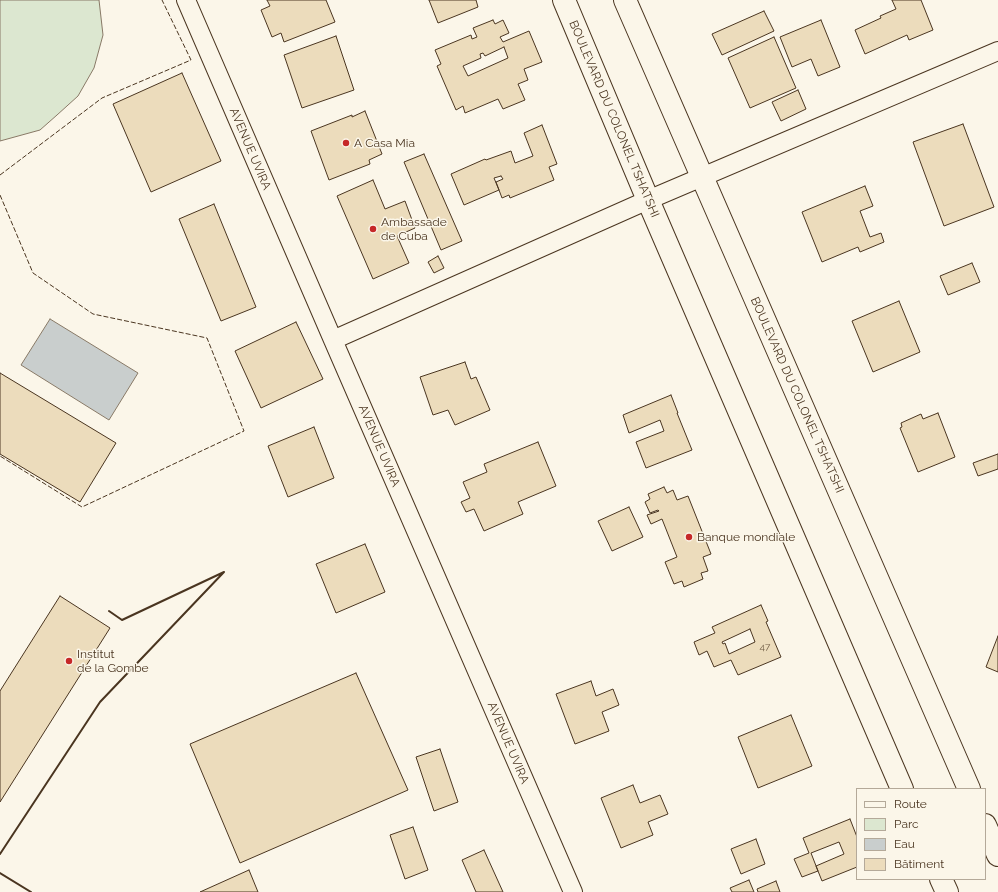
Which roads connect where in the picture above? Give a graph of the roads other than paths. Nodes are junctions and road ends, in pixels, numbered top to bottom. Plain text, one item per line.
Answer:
1 (186, 0) edge
2 (564, 0) edge
3 (625, 0) edge
4 (998, 51) edge
5 (702, 177) junction
6 (648, 200) junction
7 (333, 340) junction
8 (902, 788) edge
9 (969, 788) edge
10 (986, 827) edge
11 (998, 855) edge
12 (941, 880) edge
13 (573, 892) edge
14 (947, 892) edge

1 - 7 street, AVENUE UVIRA
2 - 6 street, BOULEVARD DU COLONEL TSHATSHI
3 - 5 street, BOULEVARD DU COLONEL TSHATSHI
4 - 5 street
5 - 6 street
5 - 9 street, BOULEVARD DU COLONEL TSHATSHI
6 - 7 street
6 - 8 street, BOULEVARD DU COLONEL TSHATSHI
7 - 13 street, AVENUE UVIRA
10 - 11 street
12 - 14 street

